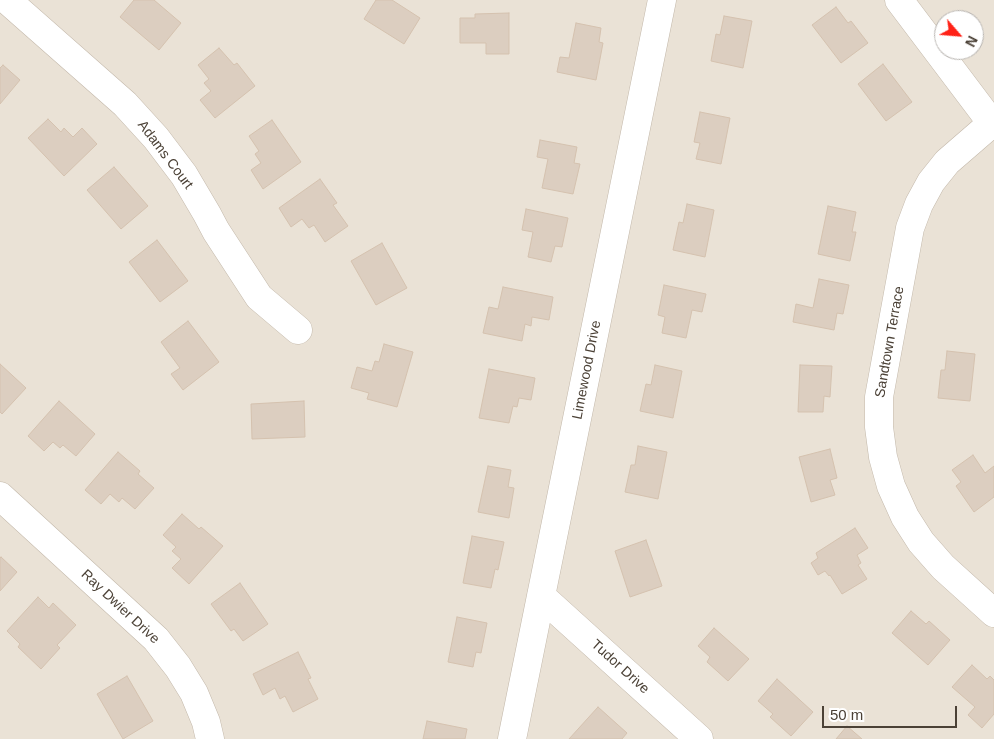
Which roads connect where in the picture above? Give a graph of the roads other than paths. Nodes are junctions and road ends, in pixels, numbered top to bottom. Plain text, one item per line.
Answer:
1 (7, 0) edge
2 (662, 0) edge
3 (899, 0) edge
4 (993, 125) edge
5 (298, 330) dead end
6 (0, 496) edge
7 (541, 596) junction
8 (994, 612) edge
9 (210, 739) edge
10 (512, 739) edge
11 (699, 739) edge

1 - 5 street, Adams Court
2 - 7 street, Limewood Drive
3 - 4 street
4 - 8 street, Sandtown Terrace
6 - 9 street, Ray Dwier Drive
7 - 10 street, Limewood Drive
7 - 11 street, Tudor Drive

